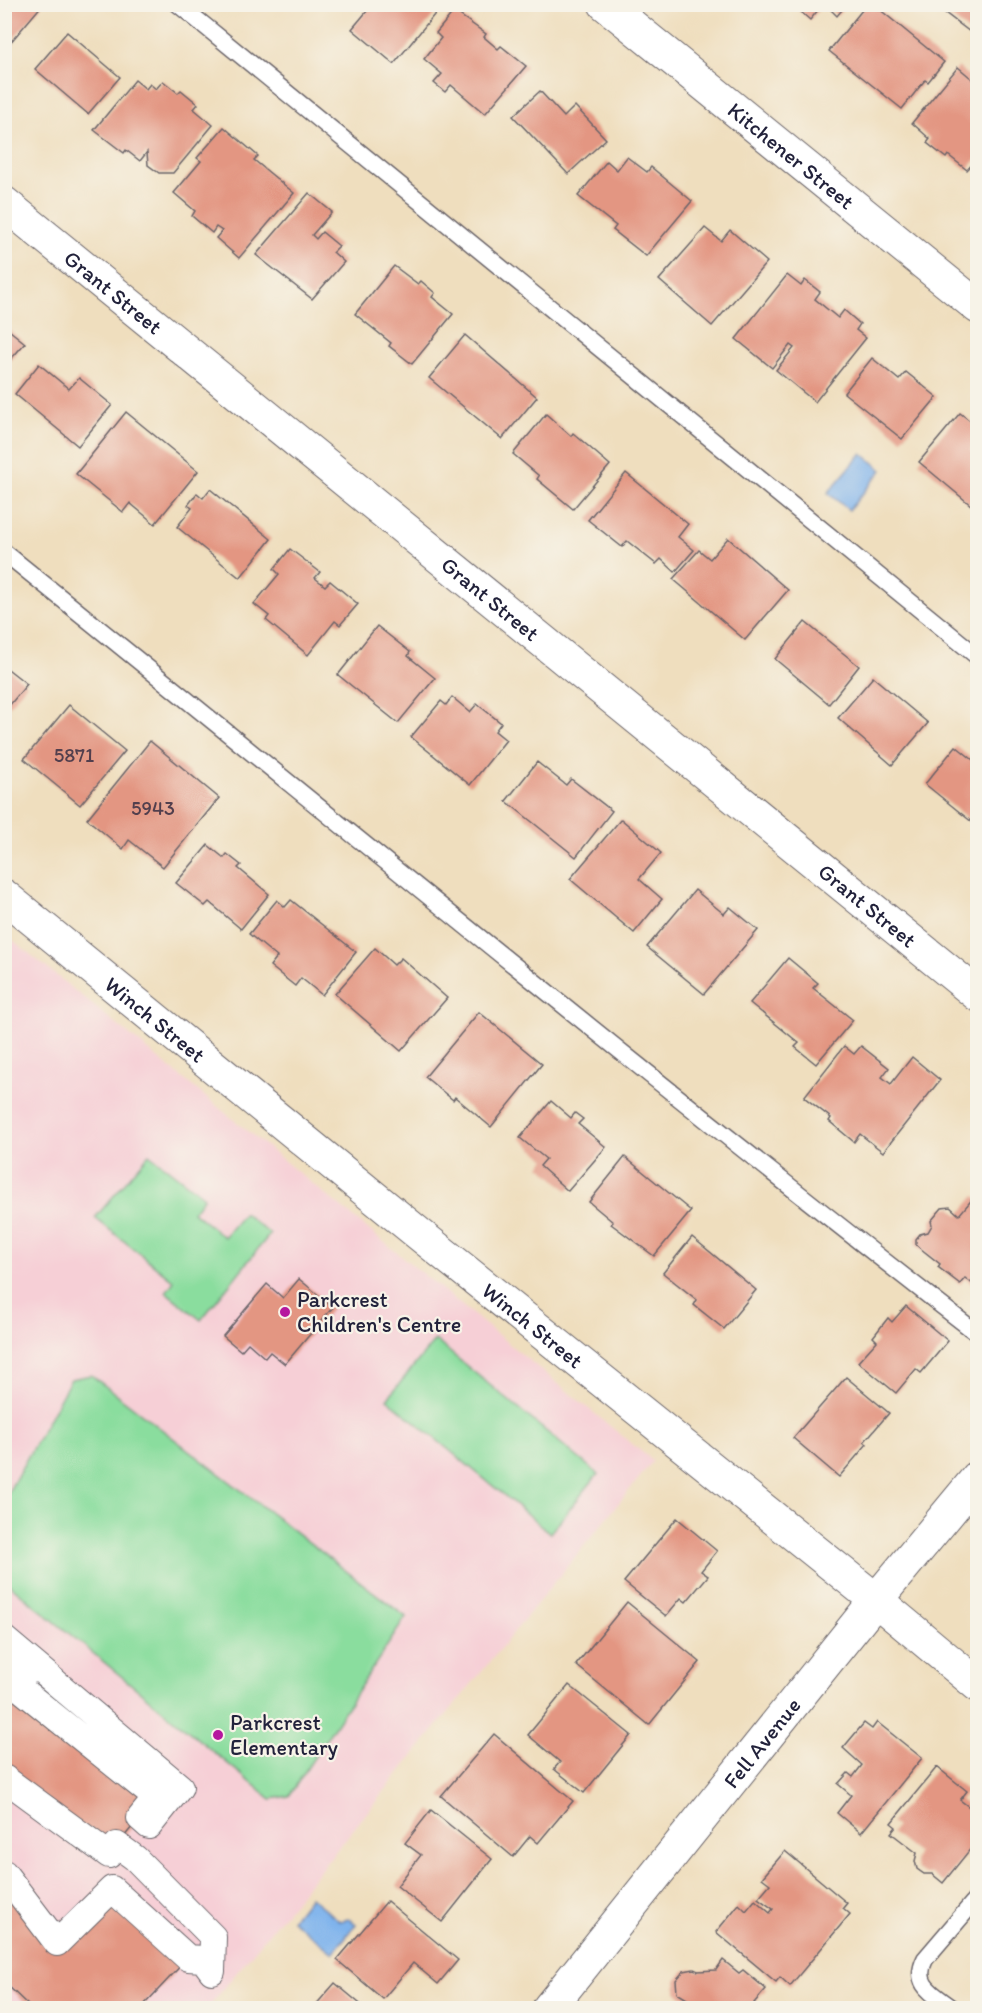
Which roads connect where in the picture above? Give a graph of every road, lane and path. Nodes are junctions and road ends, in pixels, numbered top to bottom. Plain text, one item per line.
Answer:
1 (178, 4) edge
2 (605, 4) edge
3 (4, 203) edge
4 (978, 307) edge
5 (4, 552) edge
6 (978, 657) edge
7 (4, 896) edge
8 (978, 995) edge
9 (978, 1334) edge
10 (978, 1478) edge
11 (876, 1600) junction
12 (4, 1639) edge
13 (4, 1661) edge
14 (978, 1685) edge
15 (4, 1778) edge
16 (4, 1873) edge
17 (978, 1897) edge
18 (549, 2008) edge
19 (952, 2008) edge

1 - 6 lane
2 - 4 street, Kitchener Street
3 - 8 street, Grant Street
5 - 9 lane
7 - 11 street, Winch Street
10 - 11 street, Fell Avenue
11 - 14 street, Winch Street
11 - 18 street, Fell Avenue
12 - 13 street
15 - 16 street
17 - 19 lane

